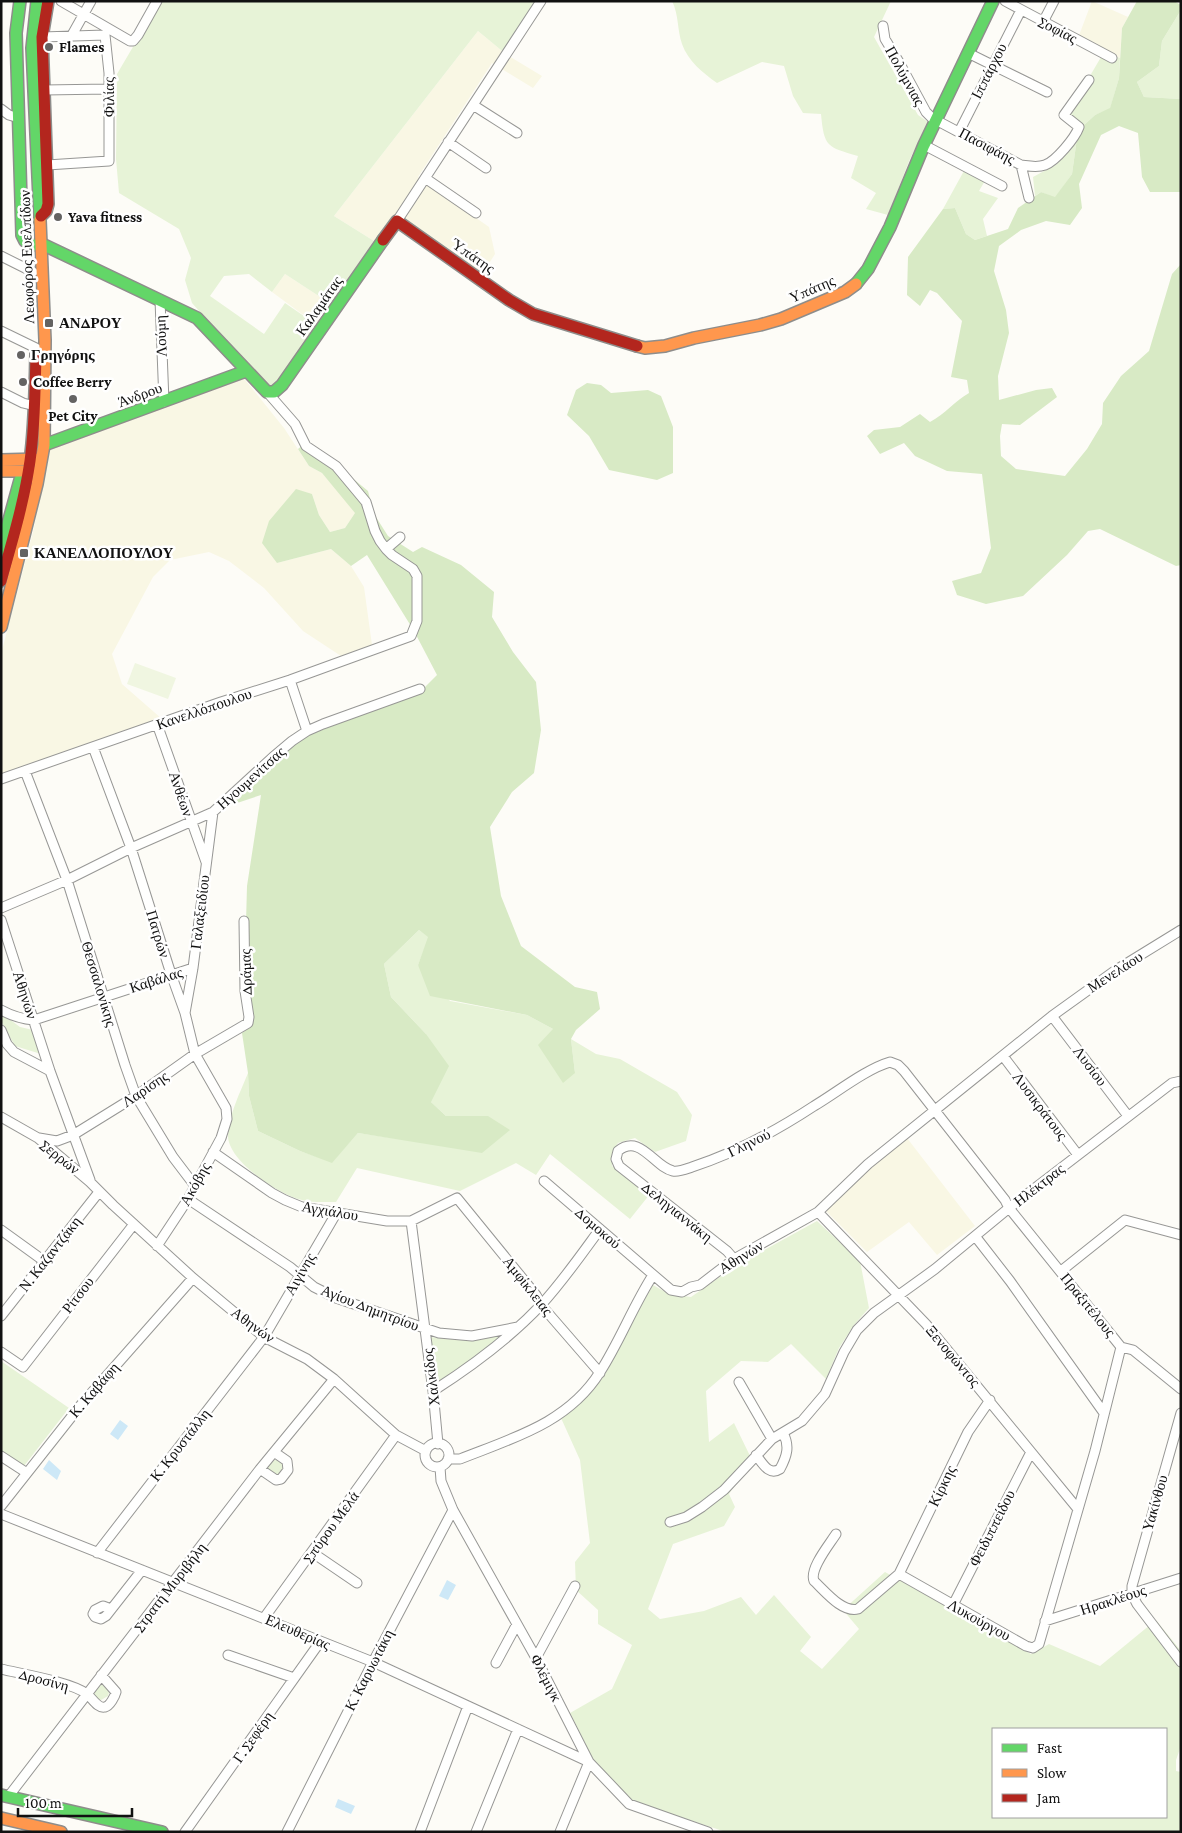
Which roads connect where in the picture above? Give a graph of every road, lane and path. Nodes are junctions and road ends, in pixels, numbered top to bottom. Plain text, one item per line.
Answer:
1 (20, 1) edge
2 (28, 1) edge
3 (37, 1) edge
4 (48, 1) edge
5 (61, 1) edge
6 (91, 1) edge
7 (157, 1) edge
8 (541, 1) edge
9 (993, 1) edge
10 (1005, 1) edge
11 (1054, 1) edge
12 (1021, 10) junction
13 (84, 14) junction
14 (1043, 22) junction
15 (883, 26) dead end
16 (106, 31) junction
17 (72, 34) junction
18 (42, 37) junction
19 (20, 49) junction
20 (968, 53) junction
21 (1112, 58) dead end
22 (992, 64) junction
23 (1088, 80) dead end
24 (108, 89) junction
25 (44, 90) junction
26 (1047, 92) dead end
27 (473, 105) junction
28 (1, 109) edge
29 (19, 118) junction
30 (936, 120) junction
31 (959, 132) junction
32 (517, 134) dead end
33 (448, 142) junction
34 (924, 145) junction
35 (47, 164) junction
36 (1022, 165) junction
37 (486, 168) dead end
38 (425, 178) junction
39 (1002, 186) dead end
40 (1029, 198) dead end
41 (476, 213) dead end
42 (40, 216) junction
43 (397, 222) junction
44 (37, 245) junction
45 (1, 256) edge
46 (34, 272) junction
47 (160, 300) junction
48 (533, 314) joint
49 (1, 331) edge
50 (36, 348) junction
51 (246, 371) junction
52 (1, 392) edge
53 (268, 392) junction
54 (164, 402) junction
55 (35, 406) junction
56 (44, 446) junction
57 (1, 460) edge
58 (35, 465) junction
59 (1, 471) edge
60 (400, 537) dead end
61 (1, 549) edge
62 (386, 549) junction
63 (1, 581) edge
64 (1, 626) edge
65 (290, 680) junction
66 (420, 690) dead end
67 (156, 724) junction
68 (307, 732) junction
69 (93, 747) junction
70 (25, 771) junction
71 (1, 779) edge
72 (213, 812) junction
73 (191, 822) junction
74 (131, 848) junction
75 (206, 863) junction
76 (67, 880) junction
77 (1, 908) edge
78 (1, 920) edge
79 (244, 921) dead end
80 (1181, 930) edge
81 (193, 968) junction
82 (170, 974) junction
83 (103, 997) junction
84 (1, 1010) edge
85 (185, 1013) junction
86 (1052, 1016) junction
87 (34, 1020) junction
88 (248, 1023) joint
89 (1, 1030) edge
90 (195, 1054) junction
91 (1003, 1056) junction
92 (890, 1062) joint
93 (50, 1071) junction
94 (1181, 1081) edge
95 (136, 1096) junction
96 (934, 1111) junction
97 (1128, 1116) junction
98 (1, 1117) edge
99 (227, 1119) joint
100 (73, 1135) junction
101 (38, 1138) junction
102 (213, 1152) junction
103 (1078, 1155) junction
104 (619, 1166) joint
105 (544, 1181) dead end
106 (90, 1182) junction
107 (195, 1186) junction
108 (99, 1192) junction
109 (457, 1198) joint
110 (188, 1199) junction
111 (112, 1205) joint
112 (1009, 1208) junction
113 (337, 1212) junction
114 (818, 1212) junction
115 (411, 1221) junction
116 (134, 1224) junction
117 (600, 1229) junction
118 (1, 1230) edge
119 (1181, 1235) edge
120 (975, 1236) junction
121 (157, 1246) junction
122 (734, 1260) junction
123 (44, 1261) junction
124 (1061, 1271) junction
125 (653, 1275) junction
126 (298, 1276) junction
127 (192, 1278) junction
128 (900, 1295) junction
129 (541, 1305) junction
130 (1, 1316) edge
131 (518, 1327) junction
132 (425, 1329) junction
133 (264, 1337) junction
134 (1121, 1347) junction
135 (1, 1352) edge
136 (600, 1373) junction
137 (334, 1379) junction
138 (739, 1382) dead end
139 (1181, 1389) edge
140 (433, 1390) junction
141 (990, 1400) junction
142 (1104, 1413) junction
143 (1181, 1413) edge
144 (1179, 1427) edge
145 (783, 1432) junction
146 (396, 1435) junction
147 (772, 1439) junction
148 (438, 1444) junction
149 (274, 1452) junction
150 (426, 1452) junction
151 (1031, 1452) junction
152 (756, 1455) junction
153 (1, 1456) edge
154 (448, 1459) junction
155 (440, 1467) junction
156 (260, 1469) junction
157 (27, 1473) junction
158 (1, 1506) edge
159 (1077, 1508) junction
160 (453, 1510) junction
161 (1, 1514) edge
162 (670, 1522) dead end
163 (836, 1534) dead end
164 (97, 1553) junction
165 (313, 1553) junction
166 (142, 1570) junction
167 (898, 1574) junction
168 (1181, 1578) edge
169 (174, 1583) junction
170 (356, 1583) dead end
171 (575, 1586) dead end
172 (1132, 1594) junction
173 (953, 1605) junction
174 (111, 1609) dead end
175 (264, 1618) junction
176 (1045, 1621) junction
177 (517, 1624) junction
178 (320, 1642) junction
179 (228, 1655) dead end
180 (536, 1658) junction
181 (373, 1662) junction
182 (1181, 1662) edge
183 (496, 1663) dead end
184 (1, 1669) edge
185 (101, 1675) junction
186 (294, 1678) junction
187 (86, 1694) junction
188 (468, 1706) junction
189 (518, 1729) junction
190 (589, 1762) junction
191 (4, 1796) edge
192 (1, 1818) edge
193 (61, 1832) edge
194 (162, 1832) edge
195 (185, 1832) edge
196 (287, 1832) edge
197 (420, 1832) edge
198 (476, 1832) edge
199 (560, 1832) edge
200 (708, 1832) edge

1 - 19 main road
2 - 19 main road, Λεωφόρος Ευελπίδων
3 - 42 main road, Λεωφόρος Ευελπίδων
4 - 18 main road
5 - 13 street
6 - 13 street
7 - 16 street
8 - 27 street, Καλαμάτας
9 - 20 main road, Υπάτης
10 - 12 street, Σοφίας
11 - 14 street
12 - 14 street, Σοφίας
12 - 22 street, Ιππάρχου
13 - 16 street
13 - 17 street
14 - 21 street, Σοφίας
15 - 30 street, Πολύμνιας
16 - 17 street
16 - 24 street, Φιλίας
17 - 18 street
18 - 25 main road
19 - 29 main road
19 - 44 main road, Λεωφόρος Ευελπίδων
20 - 22 street
20 - 30 main road, Υπάτης
22 - 26 street
22 - 31 street, Ιππάρχου
23 - 36 street, Πασιφάης
24 - 25 street
24 - 35 street, Φιλίας
25 - 35 main road
27 - 32 street
27 - 33 street, Καλαμάτας
28 - 29 street
29 - 44 main road
30 - 31 street, Πασιφάης
30 - 34 main road, Υπάτης
31 - 36 street, Πασιφάης
33 - 37 street
33 - 38 street, Καλαμάτας
34 - 39 street
34 - 48 main road, Υπάτης
35 - 42 main road
36 - 40 street
38 - 41 street
38 - 43 street, Καλαμάτας
42 - 44 main road, Λεωφόρος Ευελπίδων
43 - 48 main road, Ύπάτης
43 - 53 main road, Καλαμάτας
44 - 46 main road, Λεωφόρος Ευελπίδων
44 - 47 main road
44 - 56 main road, Λεωφόρος Ευελπίδων
45 - 46 street
46 - 50 main road, Λεωφόρος Ευελπίδων
47 - 51 main road
47 - 54 street, Λούμη
49 - 50 street
50 - 55 main road, Λεωφόρος Ευελπίδων
51 - 53 main road
51 - 54 main road, Άνδρου
52 - 55 street
53 - 62 street
54 - 56 main road, Άνδρου
55 - 58 main road, Λεωφόρος Ευελπίδων
56 - 58 main road, Λεωφόρος Ευελπίδων
57 - 58 main road
58 - 59 main road
58 - 61 main road
58 - 63 main road, Λεωφόρος Ευελπίδων
58 - 64 main road, Λεωφόρος Ευελπίδων
60 - 62 street
62 - 65 street, Κανελλόπουλου
65 - 67 street, Κανελλόπουλου
65 - 68 street
66 - 68 street, Ηγουμενίτσας
67 - 69 street, Κανελλόπουλου
67 - 73 street, Ανθέων
68 - 72 street, Ηγουμενίτσας
69 - 70 street, Κανελλόπουλου
69 - 74 street, Πατρών
70 - 71 street, Κανελλόπουλου
70 - 76 street, Θεσσαλονίκης
72 - 73 street, Ηγουμενίτσας
72 - 75 street, Γαλαξειδίου
73 - 74 street, Ηγουμενίτσας
73 - 75 street, Ανθέων
74 - 76 street, Ηγουμενίτσας
74 - 82 street, Πατρών
75 - 81 street, Γαλαξειδίου
76 - 77 street, Ηγουμενίτσας
76 - 83 street, Θεσσαλονίκης
78 - 87 street, Αθηνών
79 - 88 street, Δράμας
80 - 86 street, Μενελάου
81 - 82 street, Καβάλας
81 - 85 street, Γαλαξειδίου
82 - 83 street, Καβάλας
82 - 85 street, Πατρών
83 - 87 street, Καβάλας
83 - 95 street, Θεσσαλονίκης
84 - 87 street
85 - 90 street, Πατρών
86 - 91 street, Αθηνών
86 - 97 street, Λυσίου
87 - 93 street, Αθηνών
88 - 90 street, Λαρίσης
89 - 93 street
90 - 95 street, Λαρίσης
90 - 99 street, Πατρών
91 - 96 street, Αθηνών
91 - 103 street, Λυσικράτους
92 - 96 street, Πραξιτέλους
92 - 104 street, Γληνού
93 - 100 street, Αθηνών
94 - 97 street, Ηλέκτρας
95 - 100 street, Λαρίσης
95 - 107 street, Θεσσαλονίκης
96 - 112 street, Πραξιτέλους
96 - 114 street, Αθηνών
97 - 103 street, Ηλέκτρας
98 - 101 street, Σερρών
99 - 102 street, Ακόβης
100 - 101 street, Λαρίσης
100 - 106 street, Αθηνών
101 - 106 street, Σερρών
102 - 107 street, Ακόβης
102 - 113 street, Αγχιάλου
103 - 112 street, Ηλέκτρας
104 - 122 street, Δεληγιαννάκη
105 - 117 street, Δομοκού
106 - 108 street, Σερρών
107 - 110 street, Ακόβης
108 - 111 street, Σερρών
108 - 123 street, Ν. Καζαντζάκη
109 - 115 street, Αγχιάλου
109 - 129 street, Αμφίκλειας
110 - 121 street, Ακόβης
110 - 126 street, Αγίου Δημητρίου
111 - 116 street, Αθηνών
112 - 120 street, Ηλέκτρας
112 - 124 street, Πραξιτέλους
113 - 115 street, Αγχιάλου
113 - 126 street, Αιγίνης
114 - 122 street, Αθηνών
114 - 128 street, Ξενοφώντος
115 - 132 street, Χαλκίδος
116 - 121 street, Αθηνών
116 - 135 street, Ρίτσου
117 - 125 street, Δομοκού
117 - 129 street
118 - 123 street
119 - 124 street
120 - 128 street, Ηλέκτρας
120 - 142 street
121 - 127 street, Αθηνών
122 - 125 street, Αθηνών
123 - 130 street, Ν. Καζαντζάκη
124 - 134 street, Πραξιτέλους
125 - 136 street
126 - 132 street, Αγίου Δημητρίου
126 - 133 street, Αιγίνης
127 - 133 street, Αθηνών
127 - 157 street, Κ. Καβάφη
128 - 141 street, Ξενοφώντος
128 - 145 street, Ηλέκτρας
129 - 131 street
129 - 136 street, Αμφίκλειας
131 - 132 street, Αγίου Δημητρίου
131 - 140 street
132 - 140 street, Χαλκίδος
133 - 137 street, Αθηνών
133 - 164 street, Κ. Κρυστάλλη
134 - 139 street
134 - 142 street, Πραξιτέλους
136 - 154 street
137 - 146 street, Αθηνών
137 - 149 street, Στρατή Μυριβήλη
138 - 147 street
140 - 148 street, Χαλκίδος
141 - 151 street, Ξενοφώντος
141 - 167 street, Κίρκης
142 - 159 street, Πραξιτέλους
143 - 144 street, Υακίνθου
144 - 172 street, Υακίνθου
145 - 147 street, Ηλέκτρας
145 - 152 street
146 - 150 street, Αθηνών
146 - 165 street, Σπύρου Μελά
147 - 152 street, Ηλέκτρας
148 - 150 street
148 - 154 street
149 - 156 street, Στρατή Μυριβήλη
149 - 156 street
150 - 155 street
151 - 159 street, Ξενοφώντος
151 - 173 street, Φειδιππείδου
152 - 162 street, Ηλέκτρας
153 - 157 street
154 - 155 street
155 - 160 street, Φλέμιγκ
156 - 169 street, Στρατή Μυριβήλη
157 - 158 street, Κ. Καβάφη
159 - 176 street, Πραξιτέλους
160 - 177 street, Φλέμιγκ
160 - 181 street, Κ. Καρυωτάκη
161 - 164 street, Ελευθερίας
163 - 167 street
164 - 166 street, Ελευθερίας
165 - 170 street
165 - 175 street, Σπύρου Μελά
166 - 169 street, Ελευθερίας
166 - 174 street
167 - 173 street, Λυκούργου
168 - 172 street, Ηρακλέους
169 - 175 street, Ελευθερίας
169 - 185 street, Στρατή Μυριβήλη
171 - 180 street
172 - 176 street, Ηρακλέους
172 - 182 street
173 - 176 street, Λυκούργου
175 - 178 street, Ελευθερίας
177 - 180 street, Φλέμιγκ
177 - 183 street
178 - 181 street, Ελευθερίας
178 - 186 street, Γ. Σεφέρη
179 - 186 street
180 - 190 street, Φλέμιγκ
181 - 188 street, Ελευθερίας
181 - 196 street, Κ. Καρυωτάκη
184 - 187 street, Δροσίνη
185 - 187 street, Στρατή Μυριβήλη
185 - 187 street, Δροσίνη
186 - 195 street, Γ. Σεφέρη
187 - 191 street, Στρατή Μυριβήλη
188 - 189 street, Ελευθερίας
188 - 197 street
189 - 190 street, Ελευθερίας
189 - 198 street
190 - 199 street
190 - 200 street, Φλέμιγκ
191 - 194 main road
192 - 193 main road

